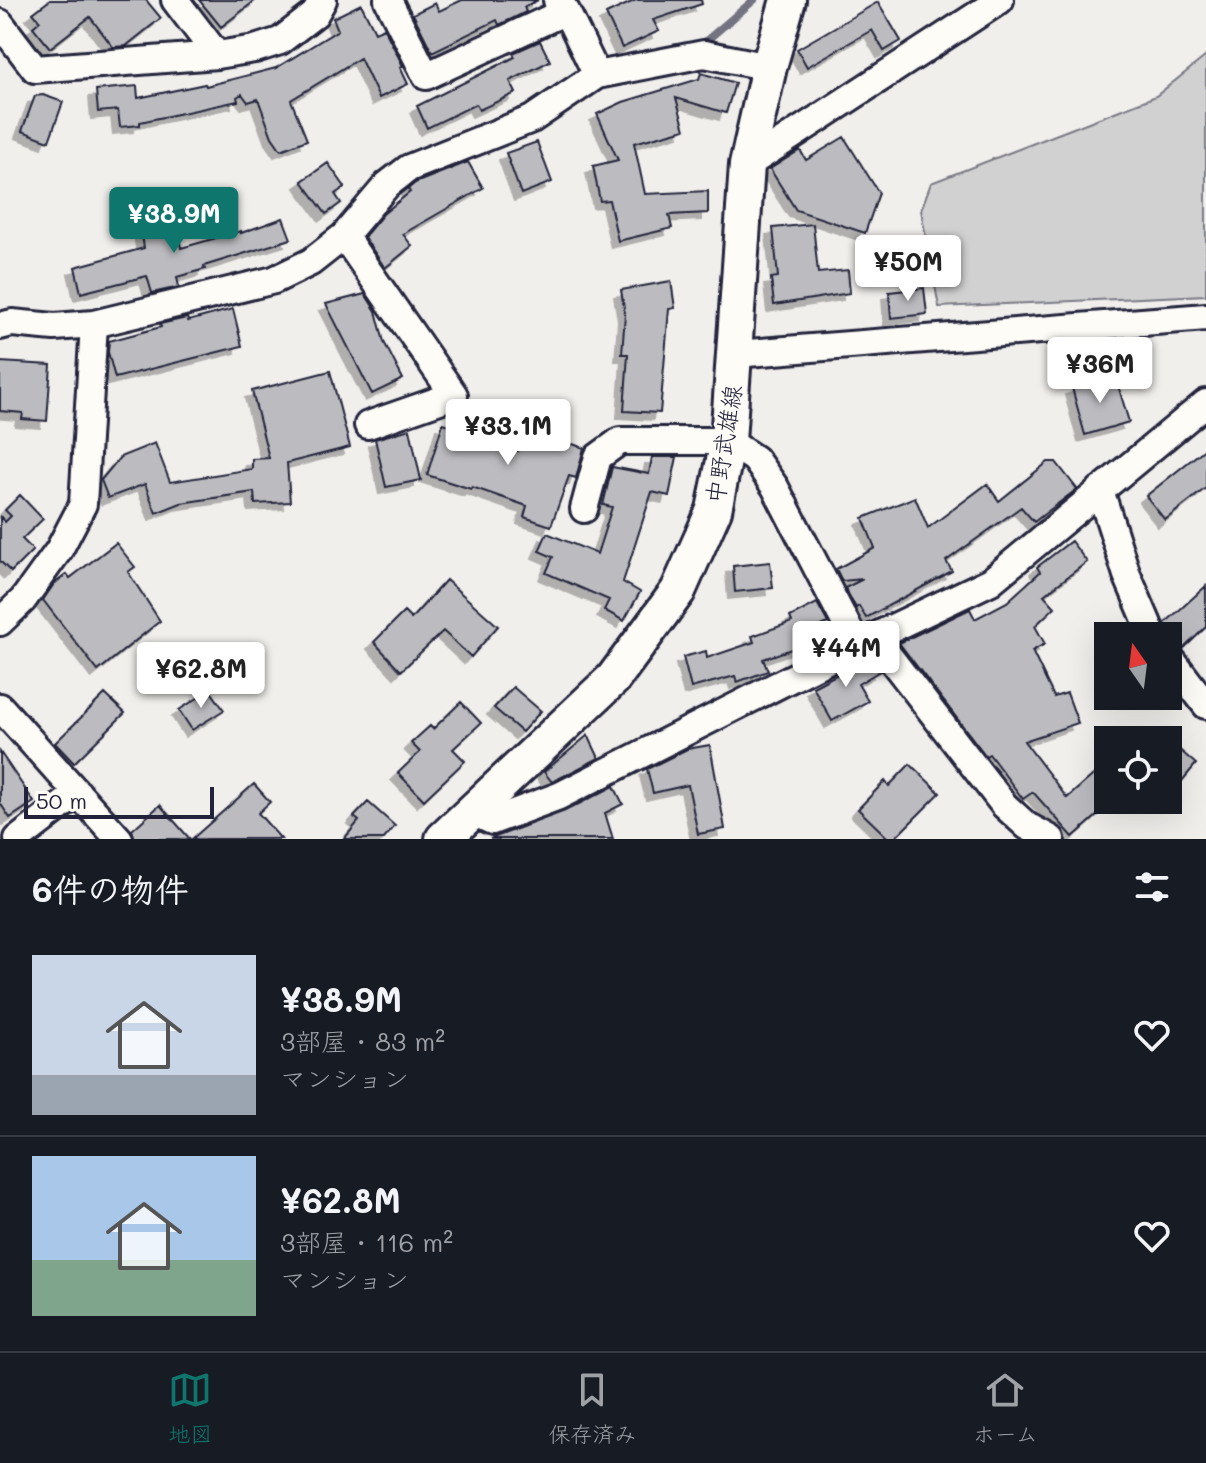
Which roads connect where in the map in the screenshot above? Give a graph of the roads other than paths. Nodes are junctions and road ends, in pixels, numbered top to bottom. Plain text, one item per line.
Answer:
1 (175, 0) edge
2 (323, 0) edge
3 (388, 0) edge
4 (788, 0) edge
5 (1000, 0) edge
6 (562, 6) edge
7 (0, 23) edge
8 (217, 55) junction
9 (769, 67) junction
10 (597, 75) junction
11 (747, 165) junction
12 (344, 236) junction
13 (1206, 317) edge
14 (94, 324) junction
15 (0, 326) edge
16 (735, 354) junction
17 (1206, 403) edge
18 (368, 425) dead end
19 (728, 441) junction
20 (1100, 490) junction
21 (584, 509) dead end
22 (0, 622) edge
23 (1147, 622) edge
24 (866, 641) junction
25 (1182, 671) edge
26 (1203, 694) edge
27 (0, 707) edge
28 (78, 793) junction
29 (472, 812) junction
30 (18, 839) edge
31 (119, 839) edge
32 (443, 839) edge
33 (1051, 839) edge

1 - 8 street
2 - 8 street
3 - 6 street
4 - 9 main road, 中野武雄線
5 - 11 street
6 - 10 street
7 - 8 street
9 - 10 street
9 - 11 main road, 中野武雄線
10 - 12 street
11 - 16 main road, 中野武雄線
12 - 14 street
12 - 18 street
13 - 16 street
14 - 15 street
14 - 22 street
16 - 19 main road, 中野武雄線
17 - 20 street
19 - 21 street
19 - 24 street
19 - 29 main road, 中野武雄線
20 - 23 street
20 - 24 street
24 - 29 street
24 - 33 street
25 - 26 street
27 - 28 street
28 - 30 street
28 - 31 street
29 - 32 main road, 中野武雄線

